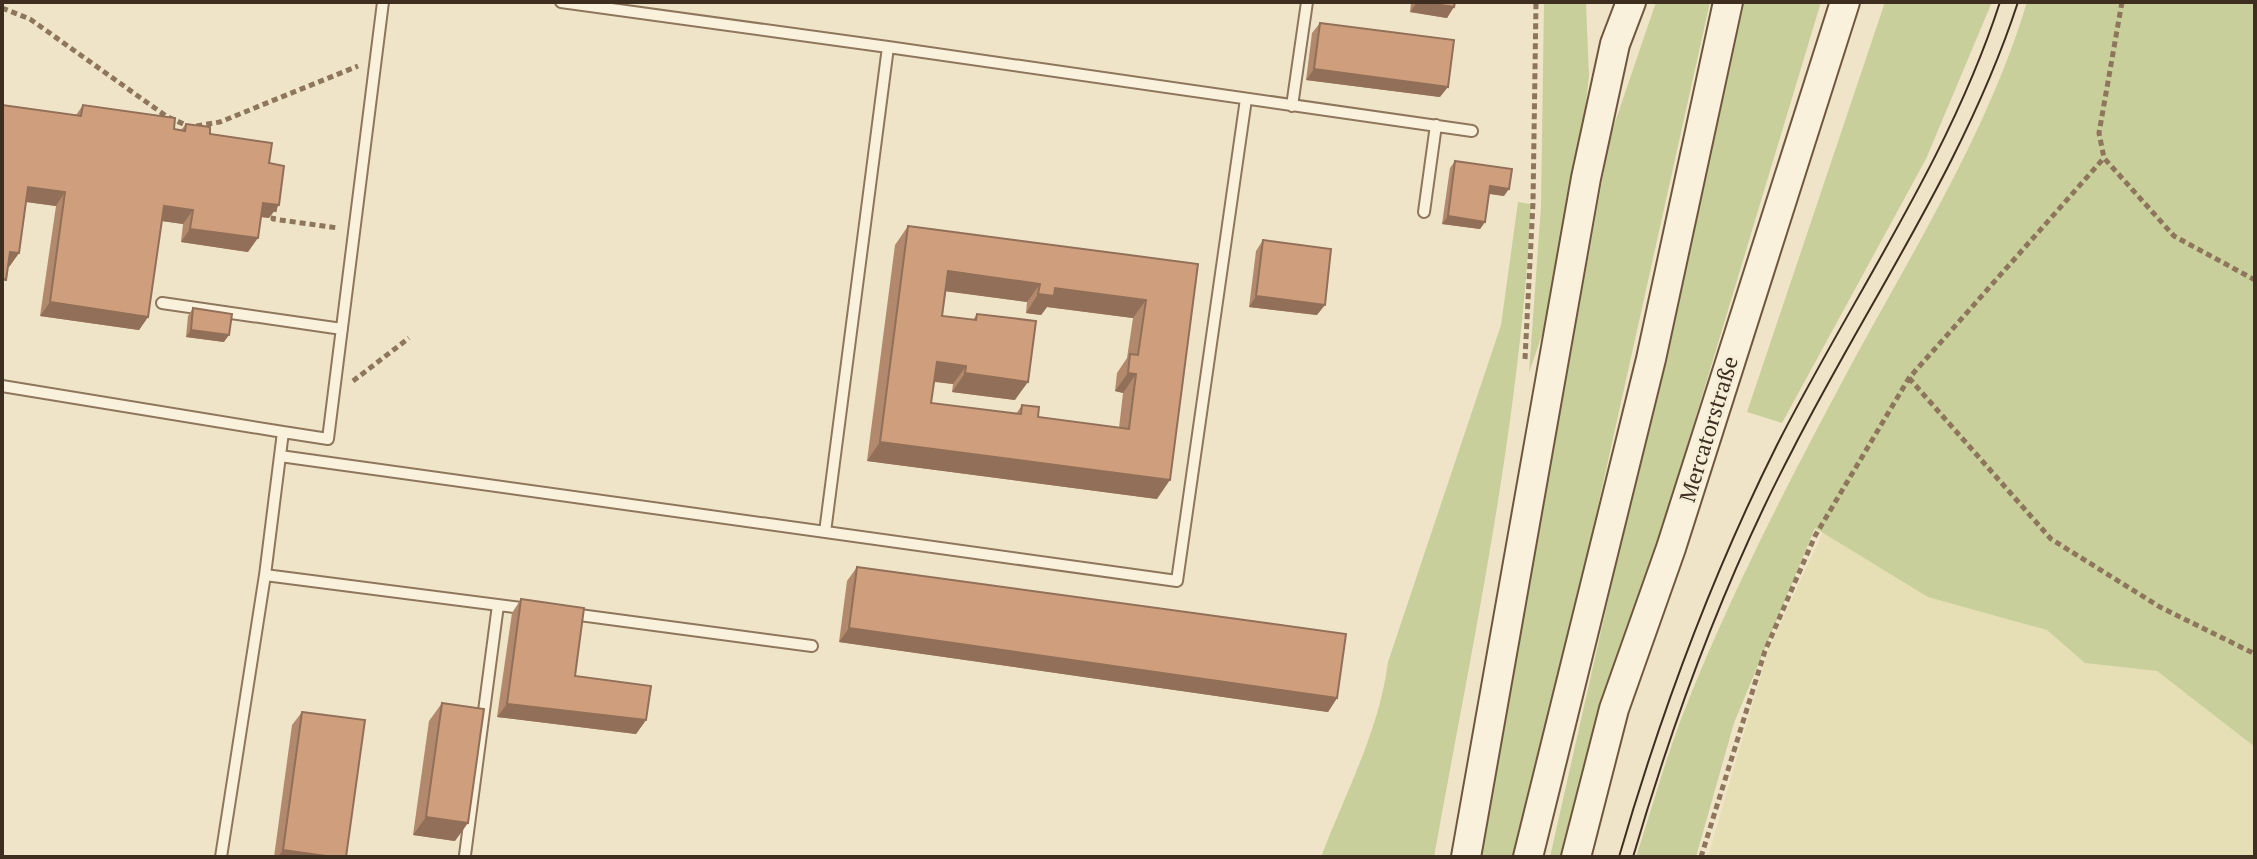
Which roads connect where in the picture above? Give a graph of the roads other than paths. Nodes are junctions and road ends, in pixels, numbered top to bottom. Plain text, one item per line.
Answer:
1 (383, 2) edge
2 (561, 2) edge
3 (1307, 2) edge
4 (1610, 2) edge
5 (1631, 2) edge
6 (1728, 2) edge
7 (1845, 2) edge
8 (1615, 44) junction
9 (888, 47) junction
10 (1246, 99) junction
11 (1292, 106) junction
12 (1436, 125) junction
13 (1472, 131) dead end
14 (1424, 212) dead end
15 (162, 303) dead end
16 (342, 329) junction
17 (2, 386) edge
18 (283, 432) junction
19 (280, 456) junction
20 (825, 532) junction
21 (265, 575) junction
22 (498, 605) junction
23 (545, 611) edge
24 (560, 613) edge
25 (812, 646) dead end
26 (465, 855) edge
27 (221, 857) edge
28 (1466, 857) edge
29 (1528, 857) edge
30 (1576, 857) edge

1 - 16 lane
2 - 9 lane
3 - 11 lane
4 - 8 main road
5 - 8 main road
6 - 29 main road
7 - 30 main road, Mercatorstraße
8 - 28 main road
9 - 10 lane
9 - 20 lane
10 - 11 lane
10 - 20 lane
11 - 12 lane
12 - 13 lane
12 - 14 lane
15 - 16 lane
16 - 18 lane
17 - 18 lane
18 - 19 lane
19 - 20 lane
19 - 21 lane
21 - 22 lane
21 - 27 lane
22 - 23 lane
22 - 26 lane
24 - 25 lane

